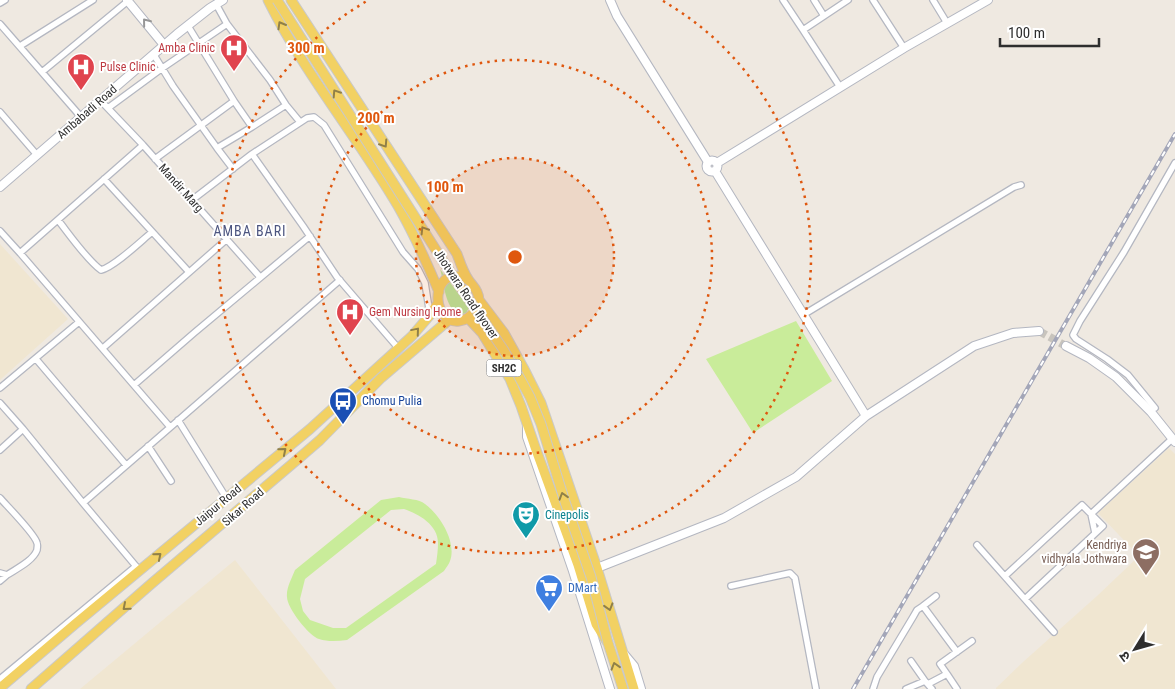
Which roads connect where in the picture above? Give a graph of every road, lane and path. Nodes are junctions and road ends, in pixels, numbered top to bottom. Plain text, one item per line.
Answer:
1 (5, 0) edge
2 (93, 0) edge
3 (128, 0) edge
4 (268, 0) edge
5 (277, 0) edge
6 (291, 0) edge
7 (610, 0) edge
8 (783, 0) edge
9 (814, 0) edge
10 (848, 0) edge
11 (873, 0) edge
12 (933, 0) edge
13 (988, 0) edge
14 (219, 2) edge
15 (0, 3) edge
16 (824, 16) junction
17 (947, 23) junction
18 (0, 24) edge
19 (227, 24) junction
20 (188, 26) junction
21 (803, 30) junction
22 (199, 43) junction
23 (164, 45) junction
24 (20, 46) junction
25 (904, 48) junction
26 (154, 55) junction
27 (162, 69) junction
28 (42, 72) junction
29 (840, 87) junction
30 (100, 100) junction
31 (234, 101) junction
32 (286, 105) junction
33 (108, 108) junction
34 (0, 112) edge
35 (81, 117) junction
36 (300, 122) junction
37 (201, 125) junction
38 (252, 127) junction
39 (143, 145) junction
40 (217, 148) junction
41 (252, 154) junction
42 (37, 155) junction
43 (155, 159) junction
44 (1175, 163) edge
45 (716, 167) junction
46 (232, 169) junction
47 (104, 179) junction
48 (1021, 185) dead end
49 (0, 187) edge
50 (192, 200) junction
51 (58, 220) junction
52 (0, 231) edge
53 (152, 232) junction
54 (310, 236) junction
55 (227, 239) junction
56 (20, 253) junction
57 (188, 272) junction
58 (260, 277) junction
59 (340, 280) junction
60 (468, 280) junction
61 (439, 292) junction
62 (479, 300) junction
63 (438, 302) junction
64 (430, 315) junction
65 (803, 315) junction
66 (468, 318) junction
67 (450, 319) junction
68 (79, 322) junction
69 (1039, 331) tunnel mouth
70 (1066, 346) tunnel mouth
71 (102, 348) junction
72 (399, 349) junction
73 (36, 359) junction
74 (134, 385) junction
75 (0, 388) edge
76 (0, 403) edge
77 (1155, 408) dead end
78 (866, 416) junction
79 (178, 420) junction
80 (170, 426) junction
81 (528, 426) junction
82 (23, 430) junction
83 (1174, 440) edge
84 (148, 446) junction
85 (0, 450) edge
86 (126, 465) junction
87 (171, 481) dead end
88 (0, 498) edge
89 (227, 498) junction
90 (83, 503) junction
91 (1091, 514) junction
92 (977, 545) dead end
93 (138, 568) junction
94 (596, 568) junction
95 (0, 573) edge
96 (7, 575) junction
97 (1005, 576) junction
98 (0, 581) edge
99 (731, 586) dead end
100 (936, 596) dead end
101 (1025, 599) junction
102 (923, 606) junction
103 (1054, 632) dead end
104 (972, 641) dead end
105 (608, 643) junction
106 (957, 652) junction
107 (622, 653) junction
108 (911, 661) dead end
109 (947, 674) junction
110 (3, 676) edge
111 (928, 685) edge
112 (0, 688) edge
113 (31, 689) edge
114 (610, 689) edge
115 (623, 689) edge
116 (634, 689) edge
117 (641, 689) edge
118 (816, 689) edge
119 (873, 689) edge
120 (906, 689) edge
121 (957, 689) edge

1 - 15 street
2 - 24 street
23 -> 3 street
3 - 28 street
61 -> 4 main road
105 -> 5 main road, Jhotwara Road flyover, bridge
6 -> 60 main road
7 - 45 street
8 - 21 street
9 - 16 street
10 - 16 street
11 - 25 street
12 - 17 street
13 - 17 street
14 - 19 street
14 - 20 street, Ambabadi Road
16 - 21 street
17 - 25 street
18 - 24 street
19 - 22 street
19 - 32 street
20 - 22 street
20 - 23 street, Ambabadi Road
21 - 29 street
22 - 27 street
22 - 31 street
23 - 26 street, Ambabadi Road
24 - 28 street
25 - 29 street
26 - 27 street
26 - 30 street, Ambabadi Road
27 - 33 street
27 - 37 street
28 - 35 street
29 - 45 street
30 - 33 street, Mandir Marg
30 - 35 street, Ambabadi Road
31 - 37 street
31 - 38 street
32 - 36 street
32 - 38 street
33 - 39 street, Mandir Marg
34 - 42 street
35 - 42 street, Ambabadi Road
36 - 41 street
36 - 64 street
37 - 40 street
37 - 43 street
38 - 40 street
39 - 43 street, Mandir Marg
39 - 47 street
40 - 46 street
41 - 46 street
41 - 54 street
42 - 49 street, Ambabadi Road
43 - 50 street, Mandir Marg
44 - 77 street
45 - 65 street
46 - 50 street
47 - 51 street
47 - 53 street
48 - 65 street
50 - 55 street, Mandir Marg
51 - 53 street
51 - 56 street
52 - 56 street
53 - 57 street
54 - 58 street
54 - 59 street
55 - 57 street
55 - 58 street, Mandir Marg
56 - 68 street
57 - 71 street
58 - 74 street
59 - 72 street
59 - 79 street
60 - 61 main road
60 - 62 main road
61 - 63 main road
62 - 66 main road
62 - 94 main road
63 - 64 main road
63 - 67 main road
72 -> 64 main road, Jaipur Road
65 - 78 street
66 - 67 main road
66 - 81 main road, SH2C
67 -> 113 main road, Sikar Road
68 - 71 street
68 - 73 street
69 - 78 street
70 - 83 street
71 - 74 street
89 -> 72 main road, Jaipur Road
73 - 75 street
73 - 86 street
74 - 80 street
76 - 82 street
78 - 94 street
79 - 80 street
79 - 89 street
80 - 84 street
81 - 105 main road, Jhotwara Road flyover / SH2C
81 - 114 street
82 - 85 street
82 - 90 street
83 - 91 street
84 - 86 street
84 - 87 street
86 - 90 street
88 - 96 street
93 -> 89 main road, Jaipur Road
90 - 93 street
91 - 97 street
91 - 101 street
92 - 97 street
93 - 110 main road, Jaipur Road
94 -> 107 main road
95 - 96 street
96 - 98 street
97 - 101 street
99 - 118 street
100 - 102 street
101 - 103 street
102 - 106 street
102 - 119 street
104 - 106 street
115 -> 105 main road, Jhotwara Road flyover
106 - 109 street
107 - 116 main road
107 - 117 street
108 - 111 street
109 - 111 street
109 - 121 street
110 - 112 main road, Jaipur Road
111 - 120 street

